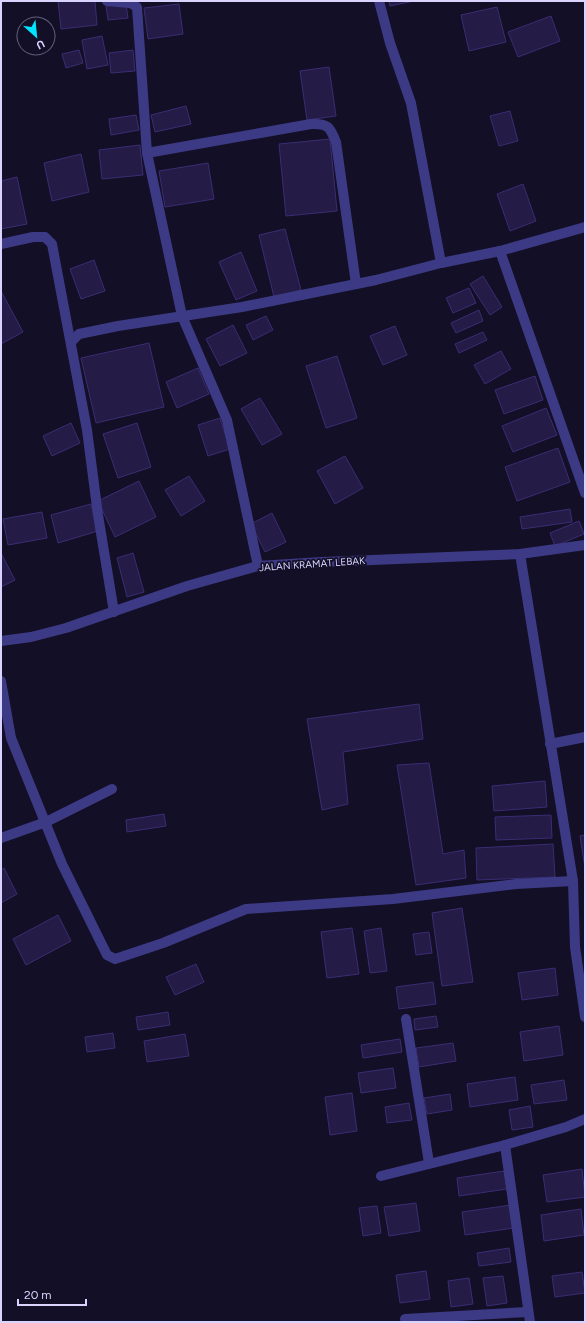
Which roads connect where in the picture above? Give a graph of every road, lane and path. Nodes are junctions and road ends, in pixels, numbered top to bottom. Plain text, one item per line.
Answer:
1 (107, 1) edge
2 (379, 1) edge
3 (147, 153) junction
4 (585, 227) edge
5 (1, 244) edge
6 (500, 251) junction
7 (441, 263) junction
8 (356, 284) junction
9 (182, 316) junction
10 (71, 342) junction
11 (585, 493) edge
12 (585, 545) edge
13 (520, 554) junction
14 (258, 566) junction
15 (114, 612) junction
16 (1, 641) edge
17 (1, 681) edge
18 (585, 738) edge
19 (550, 744) junction
20 (112, 789) dead end
21 (46, 822) junction
22 (1, 838) edge
23 (573, 881) junction
24 (580, 946) edge
25 (585, 1017) edge
26 (406, 1019) dead end
27 (585, 1119) edge
28 (505, 1145) junction
29 (429, 1164) junction
30 (381, 1176) dead end
31 (527, 1312) junction
32 (405, 1319) dead end
33 (530, 1322) edge

1 - 3 street
2 - 7 street
3 - 8 street
3 - 9 street
4 - 6 street
5 - 10 street
6 - 7 street
6 - 11 street
7 - 8 street
8 - 9 street
9 - 10 street
9 - 14 street
10 - 15 street
12 - 13 street, JALAN KRAMAT LEBAK
13 - 14 street, JALAN KRAMAT LEBAK
13 - 19 street
14 - 15 street, JALAN KRAMAT LEBAK
15 - 16 street, JALAN KRAMAT LEBAK
17 - 21 street
18 - 19 street
19 - 23 street
20 - 21 street
21 - 22 street
21 - 23 street
23 - 24 street
24 - 25 street
26 - 29 street
27 - 28 street
28 - 29 street
28 - 31 street
29 - 30 street
31 - 32 street
31 - 33 street

